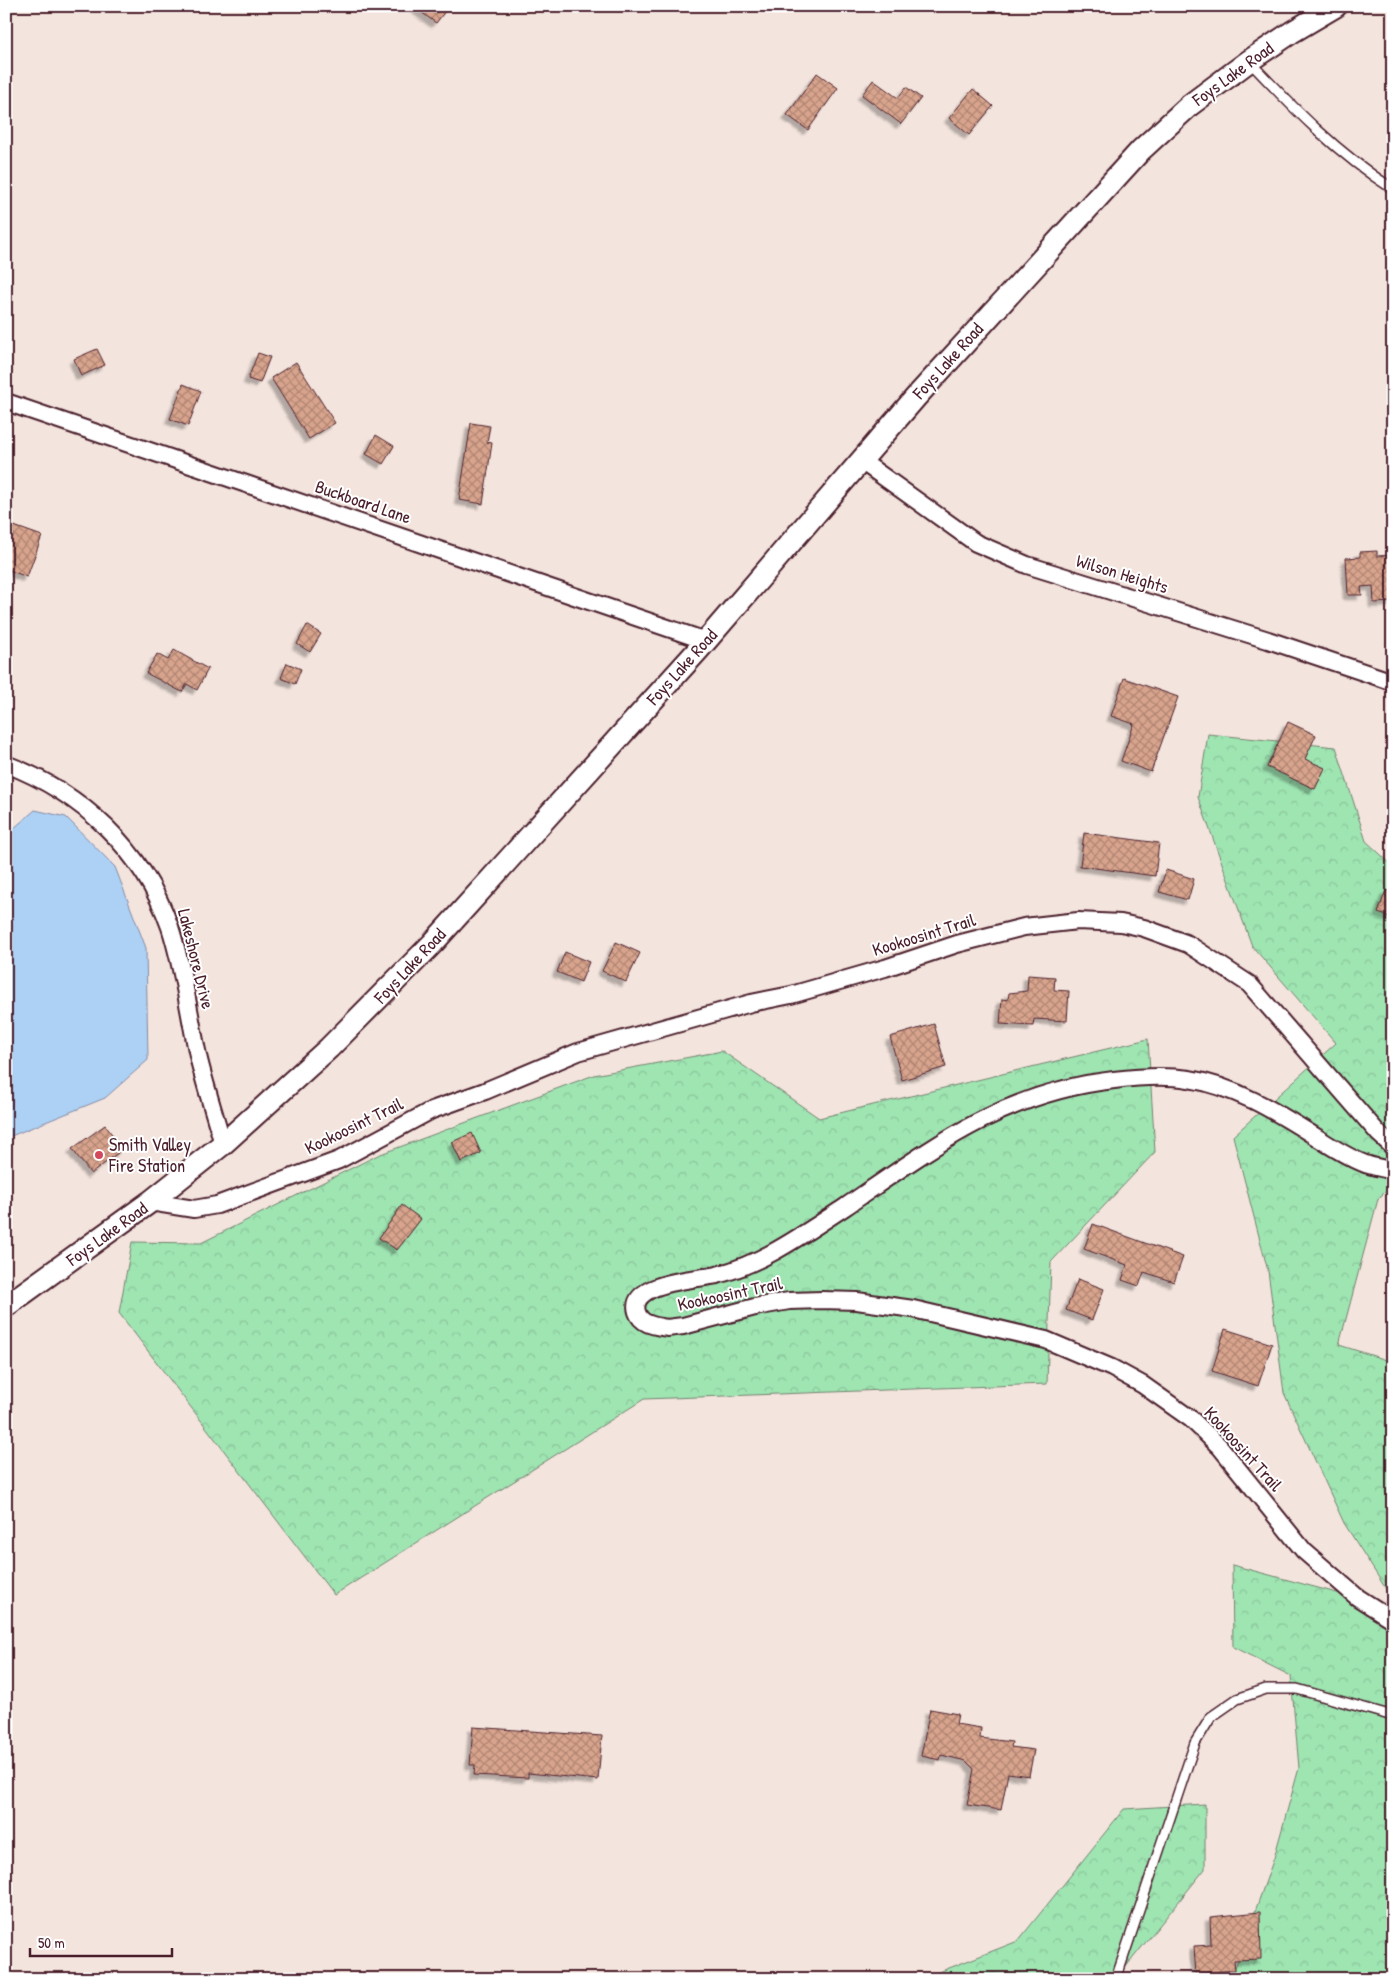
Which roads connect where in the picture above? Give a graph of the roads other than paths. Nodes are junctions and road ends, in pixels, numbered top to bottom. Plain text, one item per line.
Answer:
1 (1336, 6) edge
2 (1249, 61) junction
3 (1393, 190) edge
4 (6, 402) edge
5 (860, 460) junction
6 (706, 641) junction
7 (1393, 682) edge
8 (6, 764) edge
9 (223, 1144) junction
10 (1393, 1147) edge
11 (1393, 1171) edge
12 (150, 1202) junction
13 (6, 1306) edge
14 (1393, 1620) edge
15 (1393, 1716) edge
16 (1116, 1979) edge

1 - 2 street, Foys Lake Road
2 - 3 lane
2 - 5 street, Foys Lake Road
4 - 6 street, Buckboard Lane
5 - 6 street, Foys Lake Road
5 - 7 street, Wilson Heights
6 - 9 street, Foys Lake Road
8 - 9 street, Lakeshore Drive
9 - 12 street, Foys Lake Road
10 - 12 street, Kookoosint Trail
11 - 14 street, Kookoosint Trail
12 - 13 street, Foys Lake Road
15 - 16 lane

